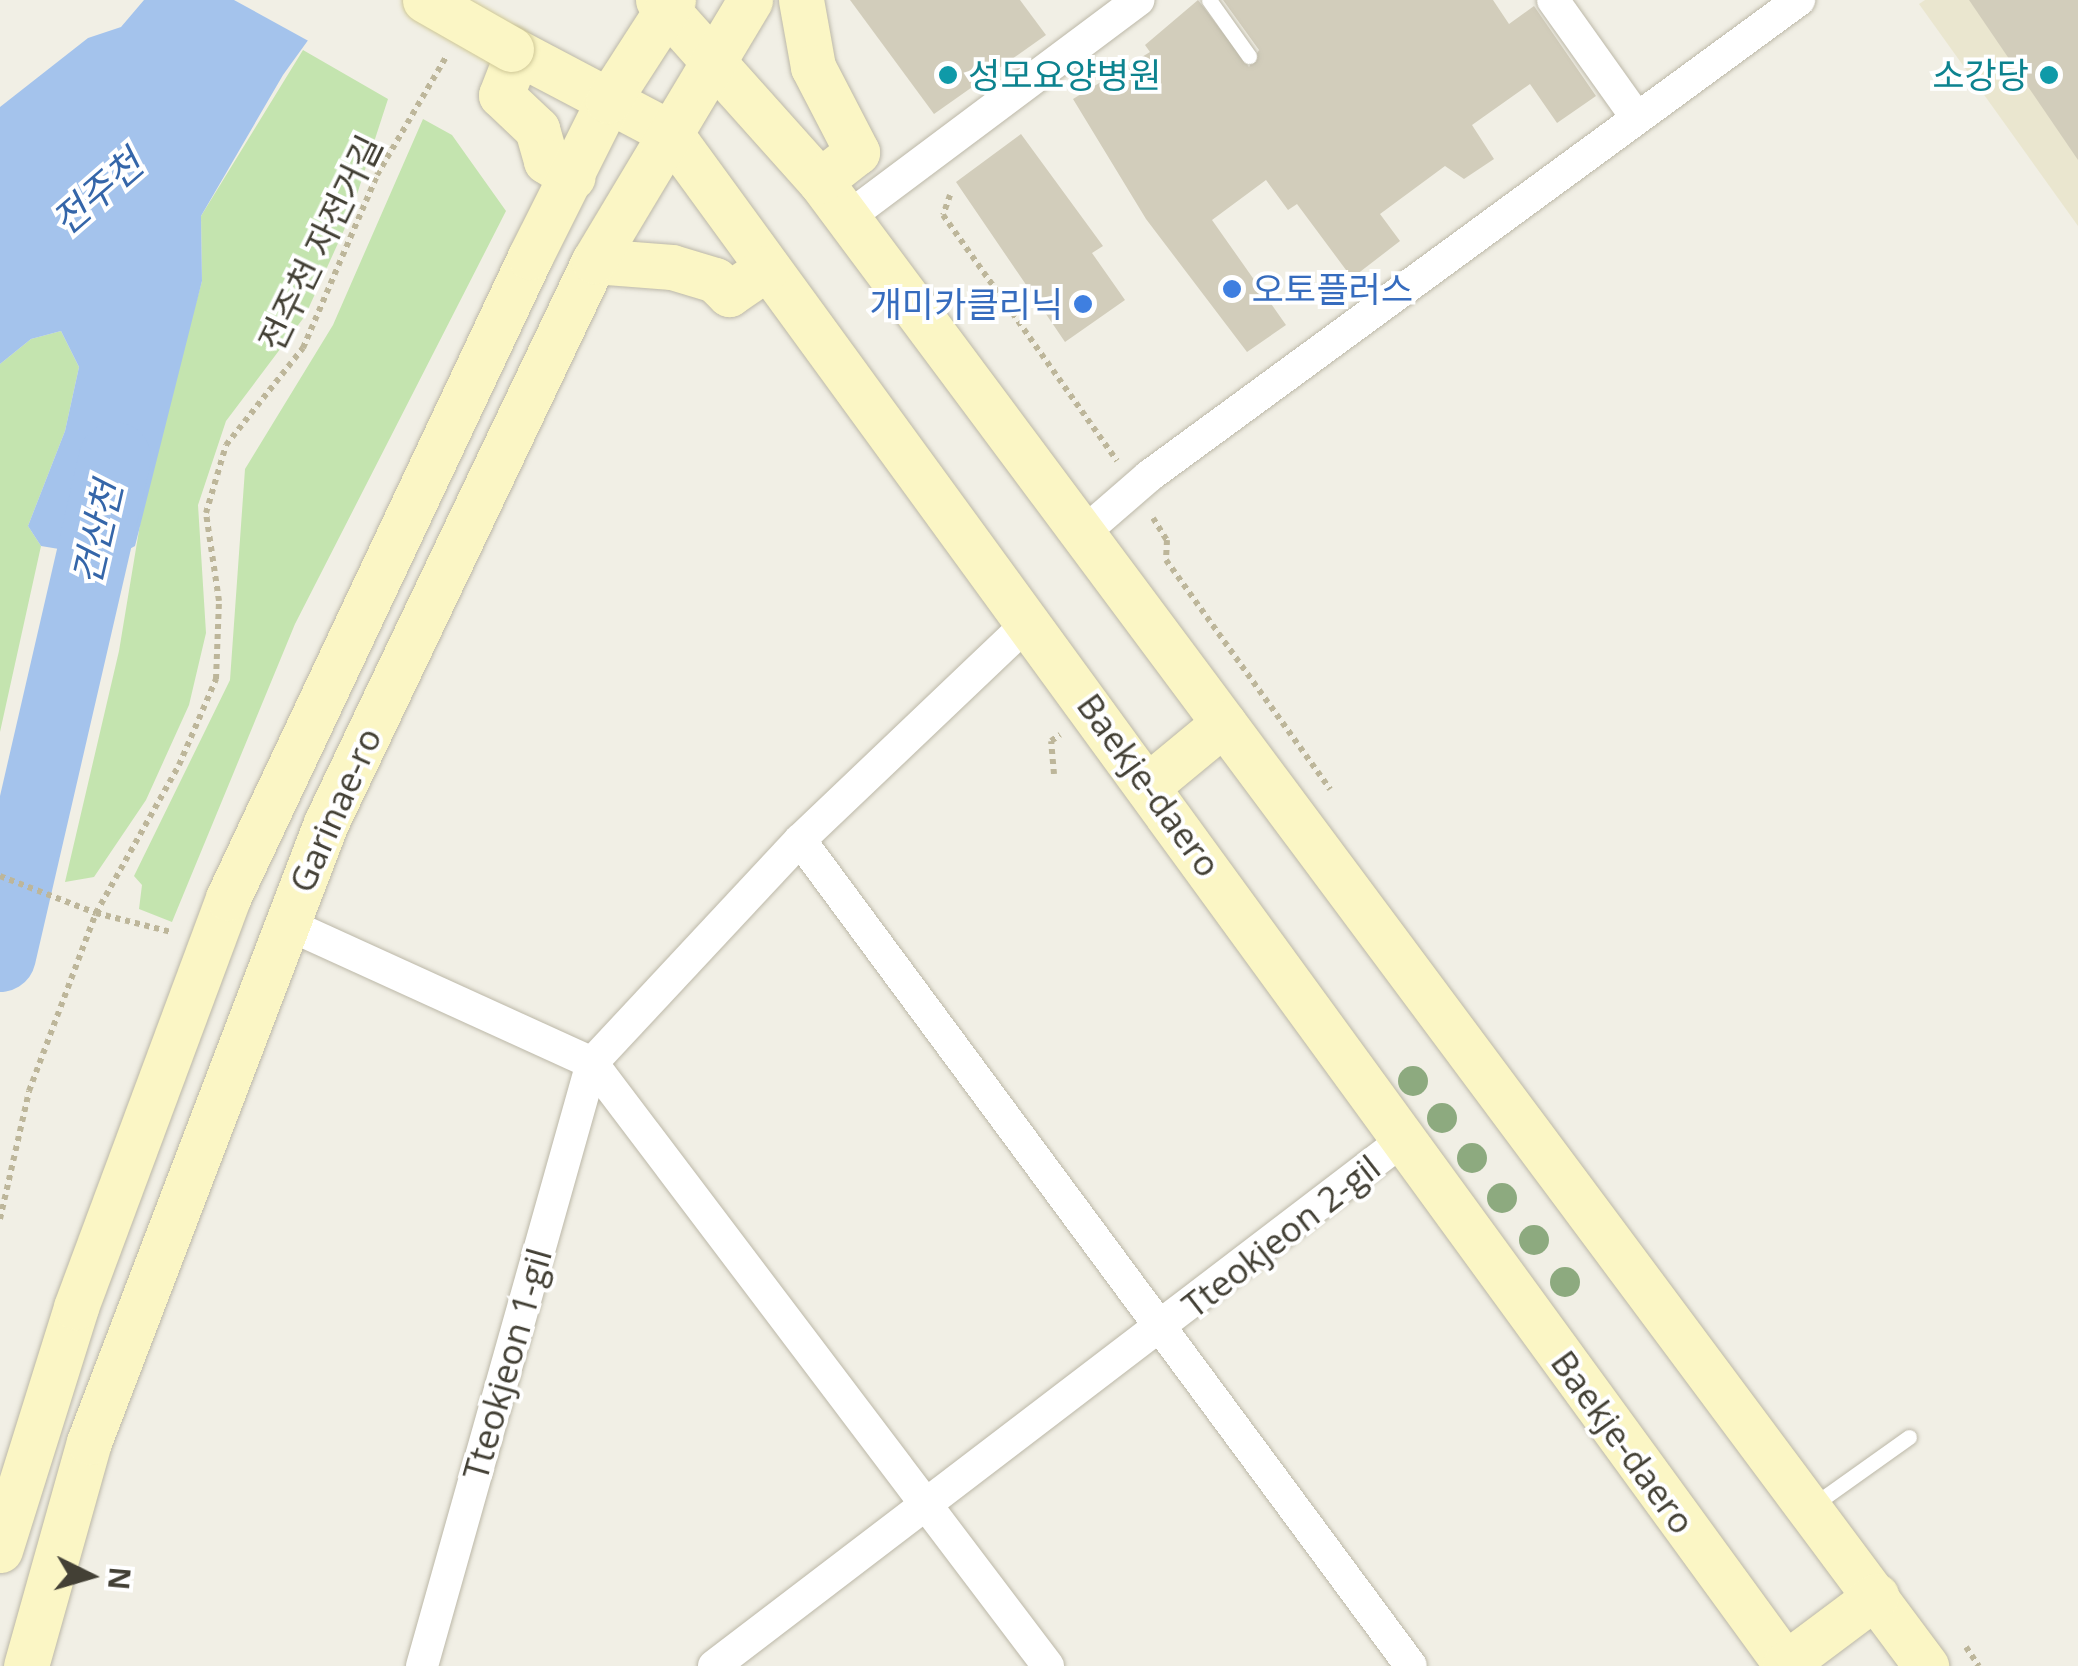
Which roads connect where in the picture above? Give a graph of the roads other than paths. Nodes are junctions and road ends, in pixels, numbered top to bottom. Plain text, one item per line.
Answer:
1 (425, 0) edge
2 (750, 0) edge
3 (801, 0) edge
4 (1138, 0) edge
5 (1209, 0) edge
6 (1553, 0) edge
7 (1799, 0) edge
8 (666, 2) edge
9 (514, 52) junction
10 (1249, 56) dead end
11 (711, 58) junction
12 (608, 102) junction
13 (1636, 117) junction
14 (670, 133) junction
15 (573, 177) junction
16 (820, 181) junction
17 (847, 218) junction
18 (594, 262) junction
19 (767, 268) junction
20 (1080, 535) junction
21 (1031, 620) junction
22 (1224, 723) junction
23 (1149, 785) junction
24 (800, 840) junction
25 (285, 923) junction
26 (592, 1063) junction
27 (1403, 1140) junction
28 (1160, 1333) junction
29 (1909, 1436) dead end
30 (1812, 1506) junction
31 (930, 1507) junction
32 (0, 1550) edge
33 (1876, 1596) junction
34 (1786, 1665) edge
35 (26, 1666) edge
36 (422, 1666) edge
37 (714, 1666) edge
38 (1048, 1666) edge
39 (1411, 1666) edge
40 (1926, 1666) edge

1 - 9 street, Baekje-daero, bridge
2 - 11 street, Garinae-ro
3 - 16 street
4 - 17 street
5 - 10 lane
6 - 13 street
7 - 13 street
8 - 11 street
8 - 12 street, Garinae-ro
9 - 12 street, Baekje-daero
9 - 15 street
11 - 14 street, Garinae-ro
11 - 16 street
12 - 14 street, Baekje-daero
12 - 15 street, Garinae-ro
13 - 20 street
14 - 18 street, Garinae-ro
14 - 19 street, Baekje-daero
15 - 32 street, Garinae-ro
16 - 17 street
17 - 20 street
18 - 19 street
18 - 25 street, Garinae-ro
19 - 21 street, Baekje-daero
20 - 22 street
21 - 23 street, Baekje-daero
21 - 24 street, Tteokjeon 1-gil
22 - 23 street
22 - 30 street
23 - 27 street, Baekje-daero
24 - 26 street, Tteokjeon 1-gil
24 - 28 street, Tteokjeon 2-gil
25 - 26 street
25 - 35 street, Garinae-ro
26 - 31 street
26 - 36 street, Tteokjeon 1-gil
27 - 28 street, Tteokjeon 2-gil
27 - 34 street, Baekje-daero
28 - 31 street, Tteokjeon 2-gil
28 - 39 street, Tteokjeon 2-gil
29 - 30 lane
30 - 33 street
31 - 37 street, Tteokjeon 2-gil
31 - 38 street
33 - 34 street
33 - 40 street

